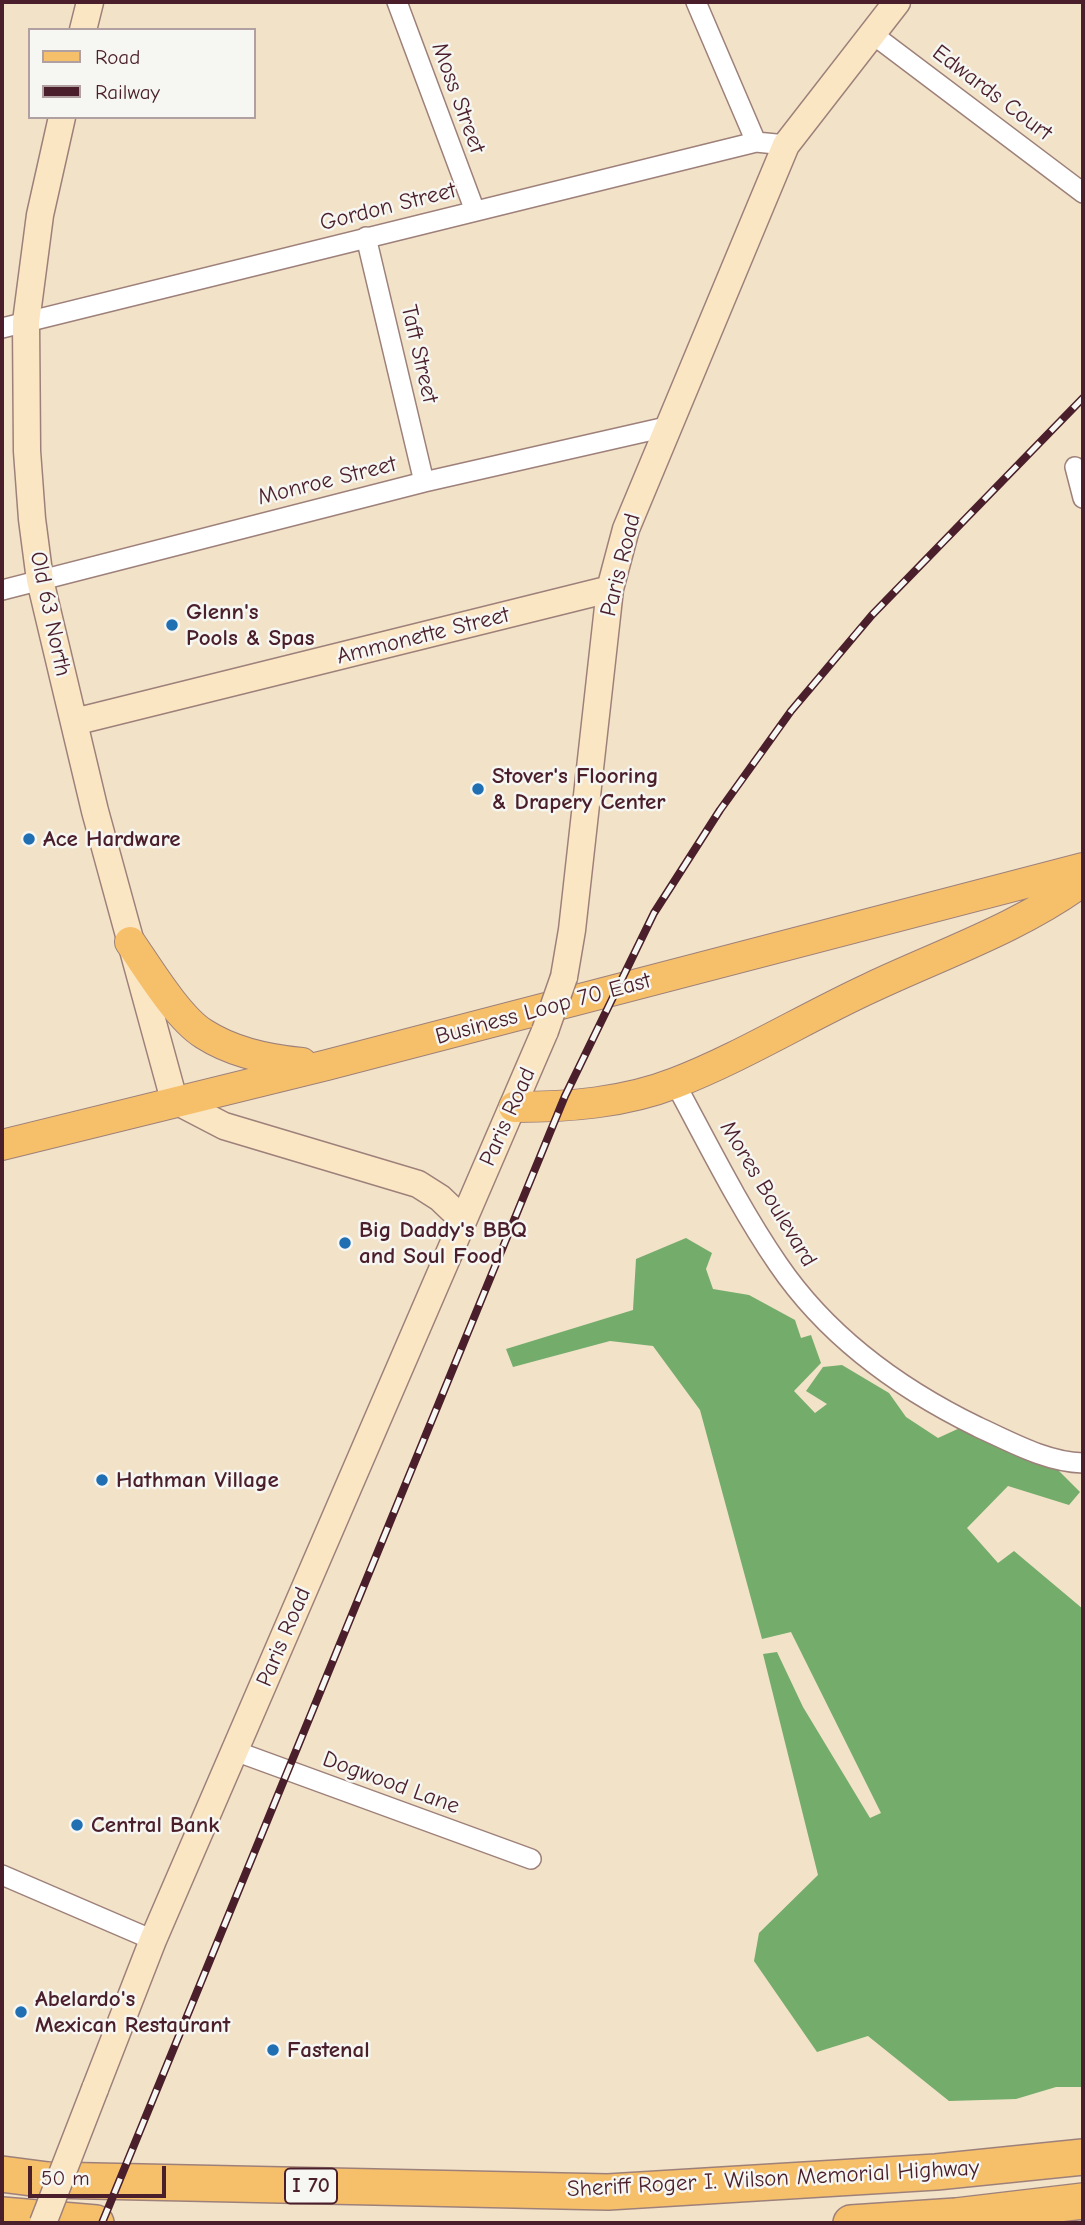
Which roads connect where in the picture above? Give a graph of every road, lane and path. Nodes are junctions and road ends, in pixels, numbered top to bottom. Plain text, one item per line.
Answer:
1 (90, 2) edge
2 (397, 2) edge
3 (696, 2) edge
4 (897, 2) edge
5 (84, 28) edge
6 (871, 33) junction
7 (62, 119) edge
8 (756, 142) junction
9 (786, 145) junction
10 (1083, 193) edge
11 (475, 211) junction
12 (366, 237) junction
13 (14, 325) edge
14 (666, 427) junction
15 (1075, 467) dead end
16 (424, 482) junction
17 (1083, 498) edge
18 (40, 580) junction
19 (610, 589) junction
20 (2, 590) edge
21 (74, 722) junction
22 (1083, 868) edge
23 (1083, 881) edge
24 (130, 942) junction
25 (327, 1065) junction
26 (675, 1083) junction
27 (174, 1100) junction
28 (514, 1107) junction
29 (2, 1145) edge
30 (462, 1219) junction
31 (1083, 1463) edge
32 (235, 1751) junction
33 (531, 1860) dead end
34 (2, 1875) edge
35 (153, 1940) junction
36 (1083, 2157) edge
37 (2, 2174) edge
38 (1083, 2201) edge
39 (4, 2215) edge
40 (43, 2223) edge
41 (96, 2223) edge
42 (851, 2223) edge

1 - 5 main road
2 - 11 street, Moss Street
3 - 8 street
4 - 6 main road, Paris Road
6 - 9 main road, Paris Road
6 - 10 street, Edwards Court
7 - 13 main road, Old 63 North
8 - 9 street, Gordon Street
8 - 11 street, Gordon Street
9 - 14 main road, Paris Road
11 - 12 street, Gordon Street
12 - 13 street, Gordon Street
12 - 16 street, Taft Street
13 - 18 main road, Old 63 North
14 - 16 street, Monroe Street
14 - 19 main road, Paris Road
15 - 17 street
16 - 18 street, Monroe Street
18 - 20 street, Monroe Street
18 - 21 main road, Old 63 North
19 - 21 main road, Ammonette Street
19 - 28 main road, Paris Road, bridge
21 - 24 main road, Old 63 North
22 - 25 main road, Business Loop 70 East
23 - 26 main road
24 - 25 main road
24 - 27 main road, Old 63 North
25 - 27 main road, Business Loop 70 East
26 - 28 main road
26 - 31 street, Mores Boulevard
27 - 29 main road, Business Loop 70 East
27 - 30 main road
28 - 30 main road, Paris Road
30 - 32 main road, Paris Road
32 - 33 street, Dogwood Lane
32 - 35 main road, Paris Road
34 - 35 street
35 - 40 main road, Paris Road, bridge
36 - 37 highway, Sheriff Roger I. Wilson Memorial Highway / I 70
38 - 42 highway, Sheriff Roger I. Wilson Memorial Highway
39 - 41 highway

